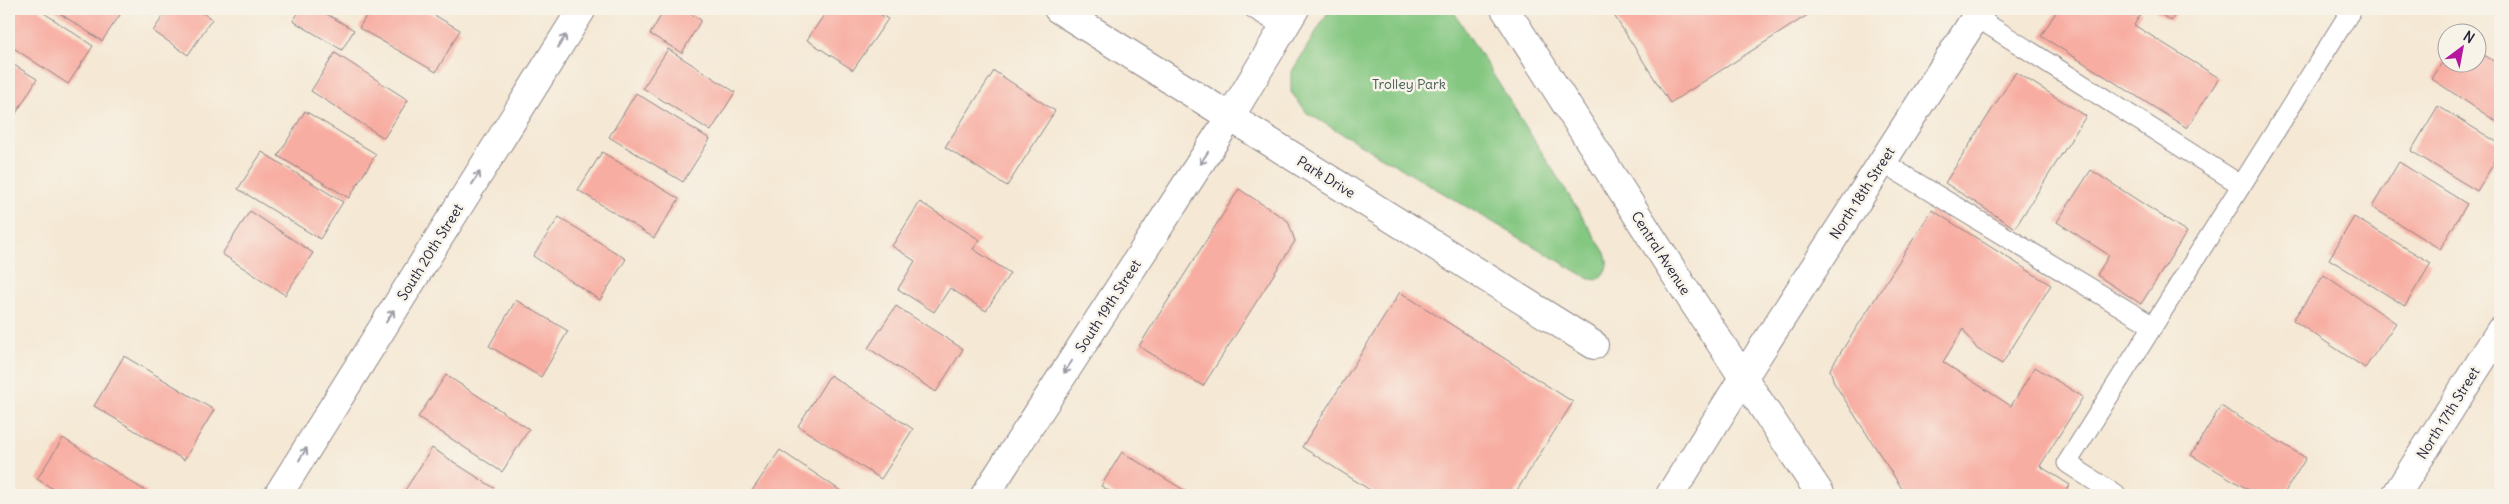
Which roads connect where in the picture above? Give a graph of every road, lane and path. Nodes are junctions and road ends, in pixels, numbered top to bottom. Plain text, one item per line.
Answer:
1 (582, 9) edge
2 (1058, 9) edge
3 (1254, 9) edge
4 (1505, 9) edge
5 (2352, 9) edge
6 (1978, 13) edge
7 (1289, 18) edge
8 (1230, 117) junction
9 (1882, 162) junction
10 (2241, 185) junction
11 (2153, 326) junction
12 (2500, 331) edge
13 (1594, 345) dead end
14 (1743, 378) junction
15 (278, 495) edge
16 (985, 495) edge
17 (1670, 495) edge
18 (1821, 495) edge
19 (2116, 495) edge
20 (2396, 495) edge

15 -> 1 street, South 20th Street
2 - 8 street, Park Drive
3 - 7 lane
4 - 14 street, Central Avenue
5 - 10 lane
6 - 9 street, North 18th Street
6 - 10 lane
7 - 8 street, South 19th Street
8 - 13 street, Park Drive
8 -> 16 street, South 19th Street
9 - 11 lane
9 - 14 street, North 18th Street
10 - 11 lane
11 - 19 lane
12 - 20 street, North 17th Street
14 - 17 street, North 18th Street
14 - 18 street, Central Avenue

